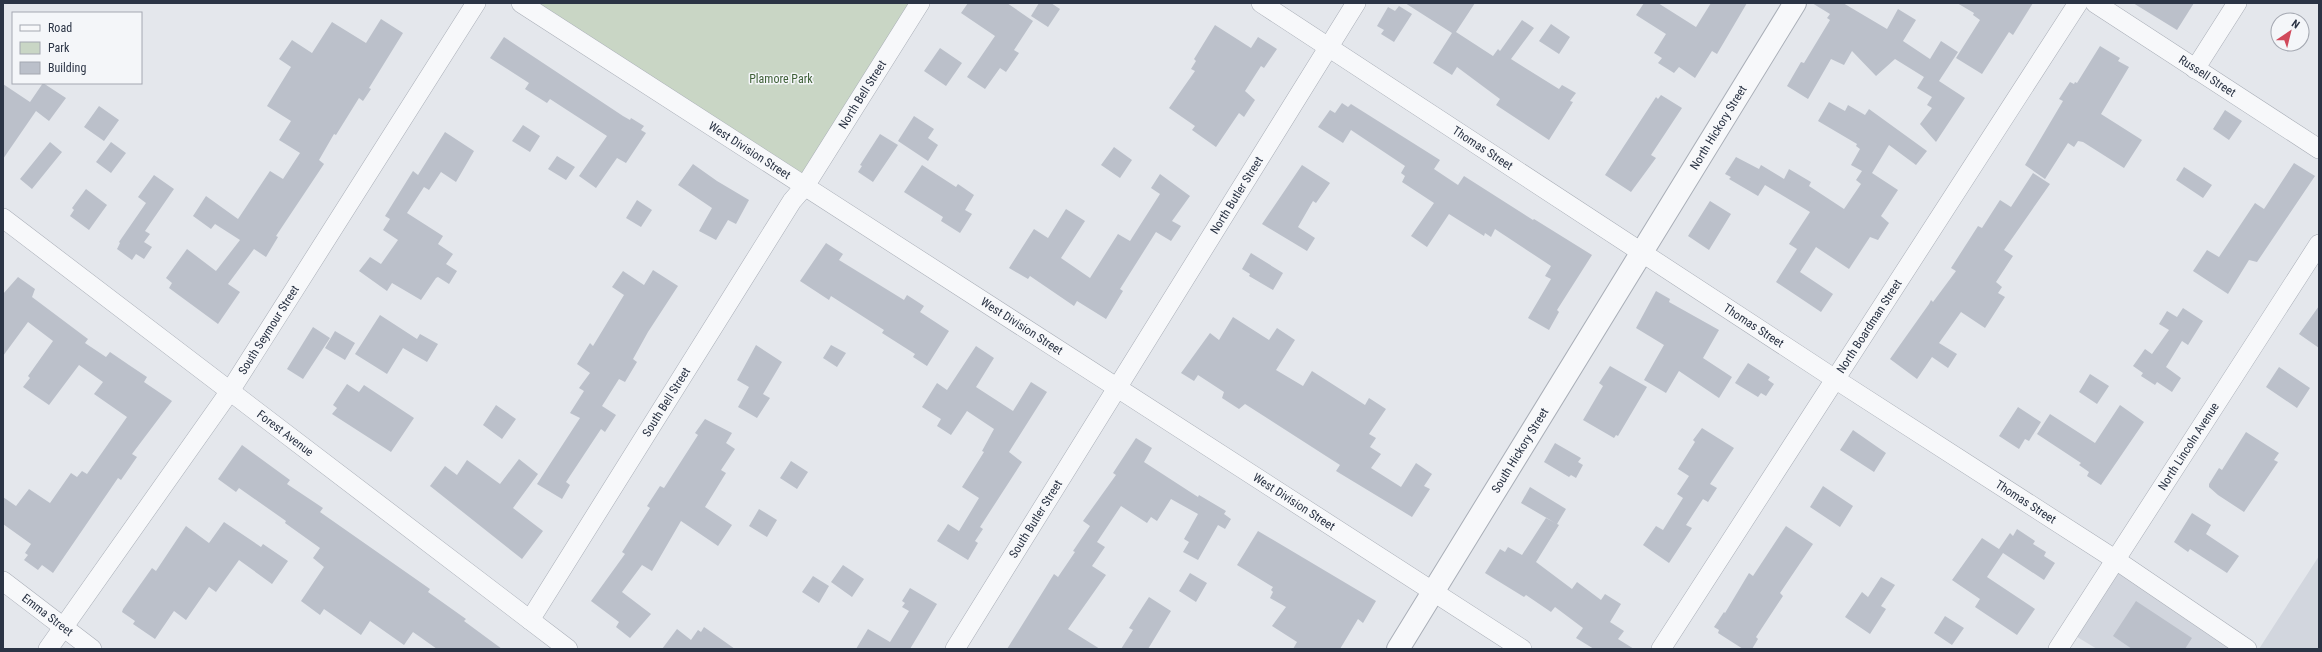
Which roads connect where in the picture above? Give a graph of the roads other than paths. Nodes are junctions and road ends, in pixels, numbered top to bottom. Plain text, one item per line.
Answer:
1 (476, 3) edge
2 (521, 3) edge
3 (920, 3) edge
4 (1261, 3) edge
5 (1356, 3) edge
6 (1795, 3) edge
7 (2078, 3) edge
8 (2095, 3) edge
9 (2236, 3) edge
10 (1328, 47) junction
11 (2195, 69) junction
12 (2319, 149) edge
13 (805, 186) junction
14 (3, 218) edge
15 (2319, 244) edge
16 (1642, 252) junction
17 (1835, 379) junction
18 (1116, 388) junction
19 (230, 391) junction
20 (2116, 560) junction
21 (3, 581) edge
22 (1433, 593) junction
23 (530, 620) junction
24 (63, 627) junction
25 (562, 647) edge
26 (48, 649) edge
27 (92, 649) edge
28 (954, 649) edge
29 (1398, 649) edge
30 (1522, 649) edge
31 (1661, 649) edge
32 (2058, 649) edge
33 (2247, 649) edge

1 - 19 street, South Seymour Street
2 - 13 street, West Division Street
3 - 13 street, North Bell Street
4 - 10 street, Thomas Street
5 - 10 street, North Butler Street
6 - 16 street, North Hickory Street
7 - 17 street, North Boardman Street
8 - 11 street, Russell Street
9 - 11 street
10 - 16 street, Thomas Street
10 - 18 street, North Butler Street
11 - 12 street, Russell Street
13 - 18 street, West Division Street
13 - 23 street, South Bell Street
14 - 19 street, Forest Avenue
15 - 20 street, North Lincoln Avenue
16 - 17 street, Thomas Street
16 - 22 street, South Hickory Street
17 - 20 street, Thomas Street
17 - 31 street, North Boardman Street
18 - 22 street, West Division Street
18 - 28 street, South Butler Street
19 - 23 street, Forest Avenue
19 - 24 street, South Seymour Street
20 - 32 street, North Lincoln Avenue
20 - 33 street, Thomas Street
21 - 24 street, Emma Street
22 - 29 street, South Hickory Street
22 - 30 street, West Division Street
23 - 25 street, Forest Avenue
24 - 26 street, South Seymour Street
24 - 27 street, Emma Street

